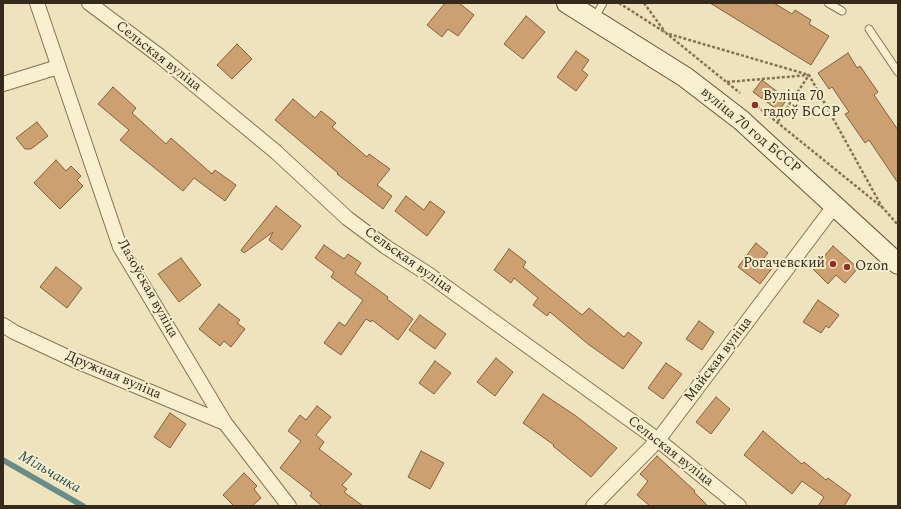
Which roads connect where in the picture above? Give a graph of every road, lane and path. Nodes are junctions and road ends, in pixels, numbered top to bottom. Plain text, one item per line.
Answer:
1 (37, 3) edge
2 (89, 3) edge
3 (567, 3) edge
4 (619, 3) edge
5 (644, 3) edge
6 (828, 3) edge
7 (598, 11) edge
8 (842, 11) dead end
9 (869, 29) dead end
10 (666, 33) junction
11 (58, 67) junction
12 (898, 72) edge
13 (809, 75) junction
14 (3, 84) edge
15 (835, 205) junction
16 (883, 208) junction
17 (898, 225) edge
18 (898, 264) edge
19 (3, 325) edge
20 (225, 423) junction
21 (658, 440) junction
22 (288, 506) edge
23 (593, 506) edge
24 (739, 506) edge

1 - 11 street, Лазоўская вуліца
2 - 21 street, Сельская вуліца
3 - 7 street, вуліца 70 год БССР
4 - 10 path
5 - 10 path
6 - 8 lane
7 - 15 street, вуліца 70 год БССР
9 - 12 lane
10 - 13 path
10 - 13 path
11 - 14 street
11 - 20 street, Лазоўская вуліца
13 - 16 path
13 - 16 path
15 - 18 street, вуліца 70 год БССР
15 - 21 street, Майская вуліца
16 - 17 path
19 - 20 street, Дружная вуліца
20 - 22 street, Лазоўская вуліца
21 - 23 street, Майская вуліца
21 - 24 street, Сельская вуліца

